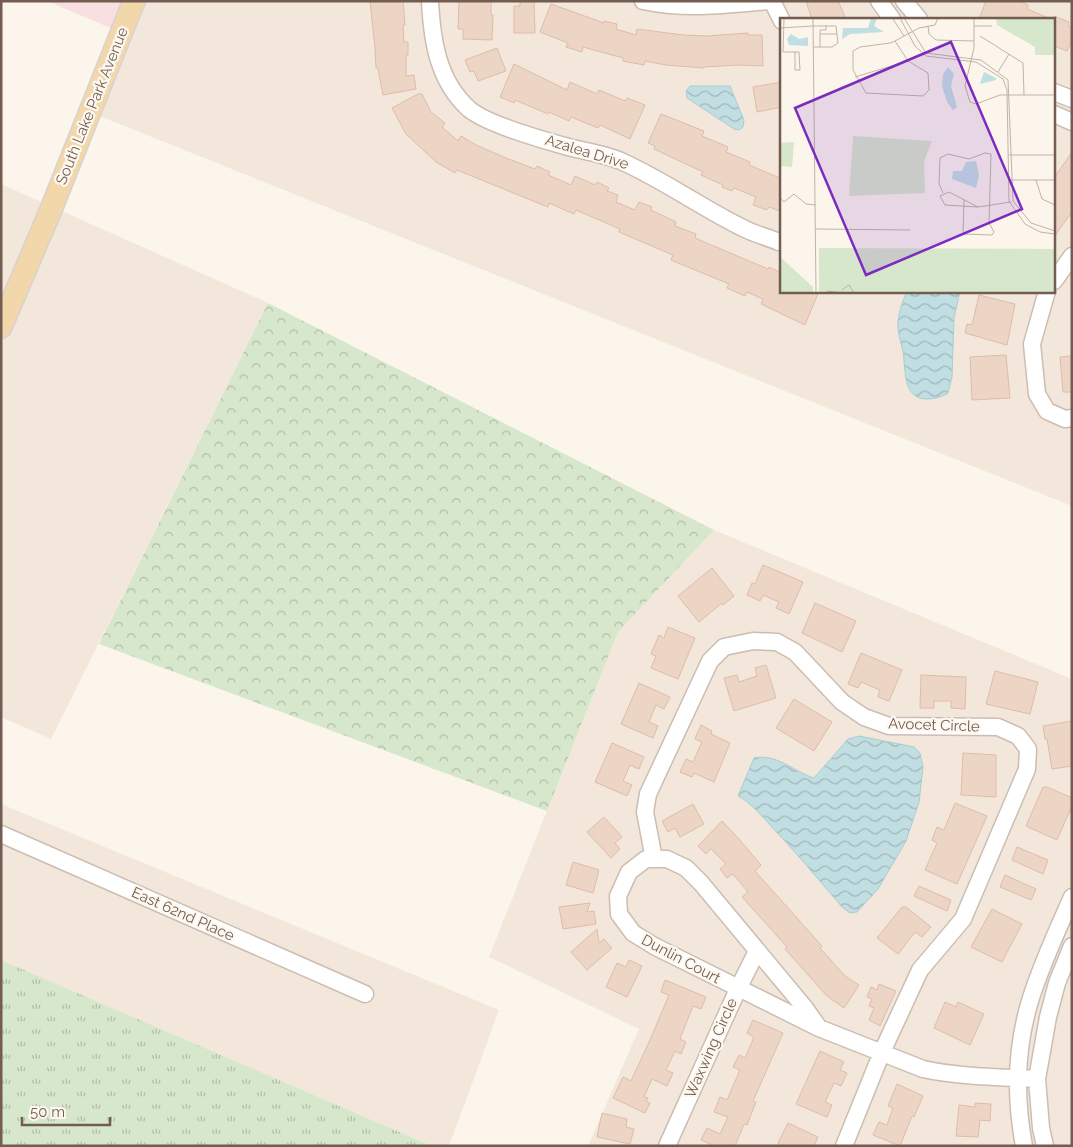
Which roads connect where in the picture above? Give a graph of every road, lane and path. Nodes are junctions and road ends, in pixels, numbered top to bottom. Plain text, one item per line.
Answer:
1 (134, 1) edge
2 (430, 1) edge
3 (643, 1) edge
4 (768, 1) edge
5 (772, 1) edge
6 (879, 1) edge
7 (904, 1) edge
8 (780, 18) edge
9 (891, 18) edge
10 (918, 18) edge
11 (1056, 93) edge
12 (1072, 99) edge
13 (1056, 115) edge
14 (1072, 122) edge
15 (780, 242) edge
16 (1072, 256) edge
17 (1056, 278) edge
18 (1047, 292) edge
19 (1, 327) edge
20 (1072, 418) edge
21 (1, 834) edge
22 (654, 859) junction
23 (1072, 897) edge
24 (1054, 939) junction
25 (1072, 945) edge
26 (757, 951) junction
27 (738, 989) junction
28 (365, 994) dead end
29 (819, 1028) junction
30 (882, 1052) junction
31 (1018, 1078) junction
32 (1037, 1079) junction
33 (667, 1146) edge
34 (844, 1146) edge
35 (1024, 1146) edge
36 (1045, 1146) edge

1 - 19 main road, South Lake Park Avenue
2 - 15 street, Azalea Drive
3 - 4 street
5 - 8 street
6 - 9 street
7 - 10 street
11 - 12 street
13 - 14 street
16 - 17 street
18 - 20 street
21 - 28 street, East 62nd Place
22 - 26 street
22 - 27 street, Dunlin Court
22 - 30 street, Avocet Circle
23 - 24 street
24 - 25 street
24 - 31 street
25 - 32 street
26 - 27 street, Waxwing Circle
26 - 29 street
27 - 29 street, Dunlin Court
27 - 33 street, Waxwing Circle
29 - 30 street, Dunlin Court
30 - 31 street, Dunlin Court
30 - 34 street
31 - 32 street, Dunlin Court
31 - 35 street
32 - 36 street

